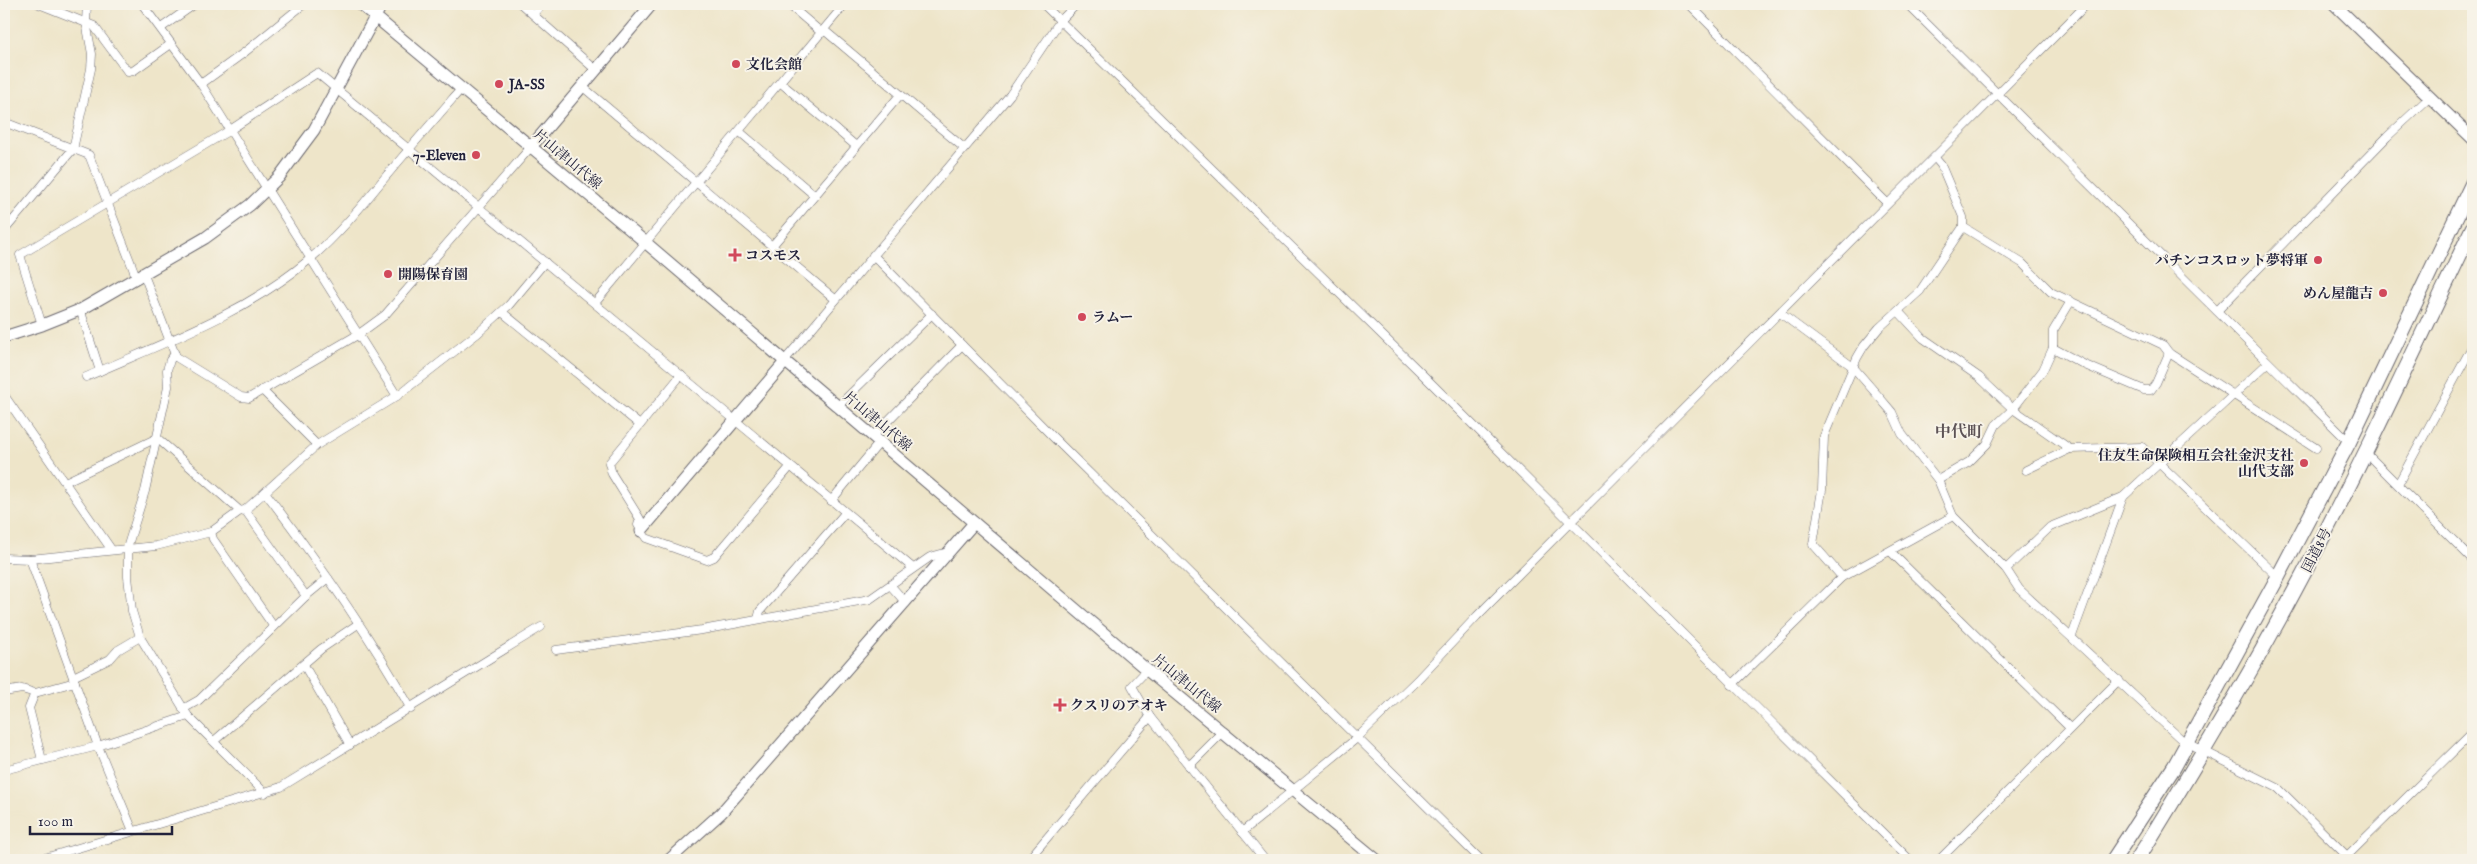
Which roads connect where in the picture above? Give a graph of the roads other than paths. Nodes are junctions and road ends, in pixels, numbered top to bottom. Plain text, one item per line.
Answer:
1 (38, 4) edge
2 (87, 4) edge
3 (142, 4) edge
4 (195, 4) edge
5 (304, 4) edge
6 (360, 4) edge
7 (382, 4) edge
8 (521, 4) edge
9 (542, 4) edge
10 (652, 4) edge
11 (788, 4) edge
12 (845, 4) edge
13 (1043, 4) edge
14 (1076, 4) edge
15 (1689, 4) edge
16 (1907, 4) edge
17 (2087, 4) edge
18 (2334, 4) edge
19 (533, 14) junction
20 (376, 16) junction
21 (1060, 21) junction
22 (86, 22) junction
23 (161, 28) junction
24 (823, 32) junction
25 (171, 44) junction
26 (596, 70) junction
27 (781, 83) junction
28 (201, 84) junction
29 (583, 87) junction
30 (461, 89) junction
31 (337, 90) junction
32 (1997, 94) junction
33 (900, 95) junction
34 (2430, 97) junction
35 (4, 122) edge
36 (230, 130) junction
37 (740, 132) junction
38 (2473, 140) edge
39 (856, 146) junction
40 (530, 148) junction
41 (964, 148) junction
42 (73, 149) junction
43 (409, 150) junction
44 (1935, 158) junction
45 (2473, 182) edge
46 (696, 184) junction
47 (268, 189) junction
48 (814, 195) junction
49 (1887, 203) junction
50 (108, 204) junction
51 (478, 208) junction
52 (1963, 227) junction
53 (2473, 227) edge
54 (4, 232) edge
55 (645, 242) junction
56 (772, 246) junction
57 (873, 255) junction
58 (311, 258) junction
59 (545, 262) junction
60 (141, 277) junction
61 (835, 299) junction
62 (2071, 301) junction
63 (595, 303) junction
64 (80, 310) junction
65 (1898, 311) junction
66 (2217, 311) junction
67 (502, 312) junction
68 (1780, 313) junction
69 (932, 314) junction
70 (42, 325) junction
71 (359, 334) junction
72 (4, 337) edge
73 (169, 341) junction
74 (962, 345) junction
75 (2473, 345) edge
76 (2054, 348) junction
77 (2169, 353) junction
78 (175, 354) junction
79 (785, 361) junction
80 (2268, 363) junction
81 (1853, 367) junction
82 (100, 371) junction
83 (681, 375) junction
84 (86, 377) dead end
85 (262, 390) junction
86 (2233, 393) junction
87 (4, 396) edge
88 (397, 396) junction
89 (838, 406) junction
90 (2013, 409) junction
91 (736, 420) junction
92 (640, 425) junction
93 (157, 438) junction
94 (876, 439) junction
95 (2349, 442) junction
96 (317, 445) junction
97 (2316, 448) dead end
98 (2070, 449) junction
99 (2366, 453) junction
100 (2158, 465) junction
101 (790, 467) junction
102 (2026, 470) dead end
103 (1938, 480) junction
104 (65, 482) junction
105 (2398, 484) junction
106 (265, 492) junction
107 (2123, 496) junction
108 (831, 501) junction
109 (243, 510) junction
110 (845, 513) junction
111 (1953, 516) junction
112 (974, 523) junction
113 (1570, 524) junction
114 (641, 531) junction
115 (210, 532) junction
116 (111, 549) junction
117 (127, 550) junction
118 (950, 552) junction
119 (1891, 552) junction
120 (4, 558) edge
121 (30, 559) junction
122 (2473, 560) edge
123 (913, 568) junction
124 (2006, 569) junction
125 (1842, 577) junction
126 (2278, 577) junction
127 (328, 578) junction
128 (890, 586) junction
129 (306, 596) junction
130 (906, 603) junction
131 (758, 619) junction
132 (358, 624) junction
133 (274, 627) junction
134 (542, 628) dead end
135 (2072, 636) junction
136 (140, 637) junction
137 (556, 650) dead end
138 (304, 665) junction
139 (1147, 670) junction
140 (74, 680) junction
141 (2120, 680) junction
142 (1732, 685) junction
143 (4, 692) edge
144 (35, 693) junction
145 (411, 709) junction
146 (185, 712) junction
147 (1150, 718) junction
148 (2070, 728) junction
149 (1223, 732) junction
150 (2473, 732) edge
151 (1357, 738) junction
152 (214, 741) junction
153 (2187, 742) junction
154 (350, 745) junction
155 (98, 746) junction
156 (2204, 752) junction
157 (42, 760) junction
158 (1189, 766) junction
159 (4, 770) edge
160 (1295, 791) junction
161 (265, 793) junction
162 (134, 831) junction
163 (1242, 832) junction
164 (2345, 858) edge
165 (38, 860) edge
166 (669, 860) edge
167 (1028, 860) edge
168 (1265, 860) edge
169 (1377, 860) edge
170 (1480, 860) edge
171 (1910, 860) edge
172 (1939, 860) edge
173 (2113, 860) edge
174 (2137, 860) edge

1 - 22 street
2 - 22 street
3 - 23 street
4 - 23 street
5 - 28 street
6 - 20 street, 片山津山代線
7 - 20 street
8 - 19 street
9 - 19 street
10 - 26 street
11 - 24 street
12 - 24 street
13 - 21 street
14 - 21 street
15 - 49 street
16 - 32 street
17 - 32 street
18 - 34 street
19 - 26 street
20 - 30 street, 片山津山代線
20 - 31 street
21 - 41 street
21 - 113 street
22 - 25 street
22 - 42 street
23 - 25 street
24 - 27 street
24 - 33 street
25 - 28 street
26 - 29 street
27 - 37 street
27 - 39 street
28 - 36 street
29 - 40 street
29 - 46 street
30 - 40 street, 片山津山代線
30 - 43 street
31 - 36 street
31 - 43 street
31 - 47 street
32 - 44 street
32 - 66 street
33 - 39 street
33 - 41 street
34 - 38 street
34 - 66 street
35 - 42 street
36 - 47 street
36 - 50 street
37 - 46 street
37 - 48 street
39 - 48 street
40 - 51 street
40 - 55 street, 片山津山代線
41 - 57 street
42 - 50 street
42 - 54 street
43 - 51 street
43 - 58 street
44 - 49 street
44 - 52 street
45 - 95 highway, 国道8号
46 - 55 street
46 - 56 street
47 - 58 street
47 - 60 street
48 - 56 street
49 - 68 street
50 - 60 street
50 - 70 street
51 - 59 street
51 - 71 street
52 - 62 street
52 - 65 street
53 - 99 highway, 国道8号
55 - 63 street
55 - 79 street, 片山津山代線
56 - 61 street
57 - 61 street
57 - 69 street
58 - 71 street
58 - 73 street
59 - 63 street
59 - 67 street
60 - 64 street
60 - 73 street
61 - 79 street
62 - 76 street
62 - 77 street
63 - 83 street
64 - 70 street
64 - 82 street
65 - 81 street
65 - 90 street
66 - 80 street
67 - 88 street
67 - 92 street
68 - 81 street
68 - 113 street
69 - 74 street
69 - 89 street
70 - 72 street
71 - 85 street
71 - 88 street
73 - 78 street
73 - 82 street
74 - 94 street
74 - 151 street
75 - 105 street
76 - 77 street
76 - 90 street
77 - 86 street
78 - 85 street
78 - 93 street
79 - 89 street, 片山津山代線
79 - 91 street
80 - 86 street
80 - 95 street
81 - 103 street
81 - 125 street
82 - 84 street
83 - 91 street
83 - 92 street
85 - 96 street
86 - 97 street
86 - 100 street
87 - 104 street
88 - 96 street
89 - 94 street, 片山津山代線
90 - 98 street
90 - 103 street
91 - 101 street
91 - 114 street
92 - 114 street
93 - 104 street
93 - 109 street
93 - 117 street
94 - 108 street
94 - 112 street, 片山津山代線
95 - 126 highway, 国道8号
96 - 106 street
98 - 100 street
98 - 102 street
99 - 105 street
99 - 156 highway, 国道8号
100 - 107 street
100 - 126 street
101 - 108 street
101 - 114 street
103 - 111 street
104 - 116 street
105 - 122 street
106 - 109 street
106 - 127 street
107 - 124 street
107 - 135 street
108 - 110 street
109 - 115 street
109 - 129 street
110 - 123 street
110 - 131 street
111 - 119 street
111 - 124 street
112 - 118 street
112 - 139 street, 片山津山代線
113 - 142 street
113 - 151 street
115 - 117 street
115 - 133 street
116 - 117 street
116 - 121 street
117 - 136 street
118 - 123 street
118 - 130 street
119 - 125 street
119 - 148 street
120 - 121 street
121 - 140 street
123 - 128 street
124 - 135 street
125 - 142 street
126 - 153 highway, 国道8号
127 - 129 street
127 - 132 street
128 - 130 street
128 - 131 street
129 - 133 street
130 - 166 street
131 - 137 street
132 - 138 street
132 - 145 street
133 - 146 street
134 - 145 street
135 - 141 street
136 - 140 street
136 - 146 street
138 - 152 street
138 - 154 street
139 - 147 street
139 - 149 street, 片山津山代線
140 - 144 street
140 - 155 street
141 - 148 street
141 - 153 street
142 - 171 street
143 - 144 street
144 - 157 street
145 - 154 street
146 - 152 street
146 - 155 street
147 - 158 street
147 - 167 street
148 - 172 street
149 - 158 street
149 - 160 street, 片山津山代線
150 - 164 street
151 - 160 street
151 - 170 street
152 - 161 street
153 - 156 street
153 - 173 highway, 国道8号
154 - 161 street
155 - 157 street
155 - 162 street
156 - 164 street
156 - 174 highway, 国道8号
157 - 159 street
158 - 163 street
160 - 163 street
160 - 169 street, 片山津山代線
161 - 162 street
162 - 165 street
163 - 168 street

